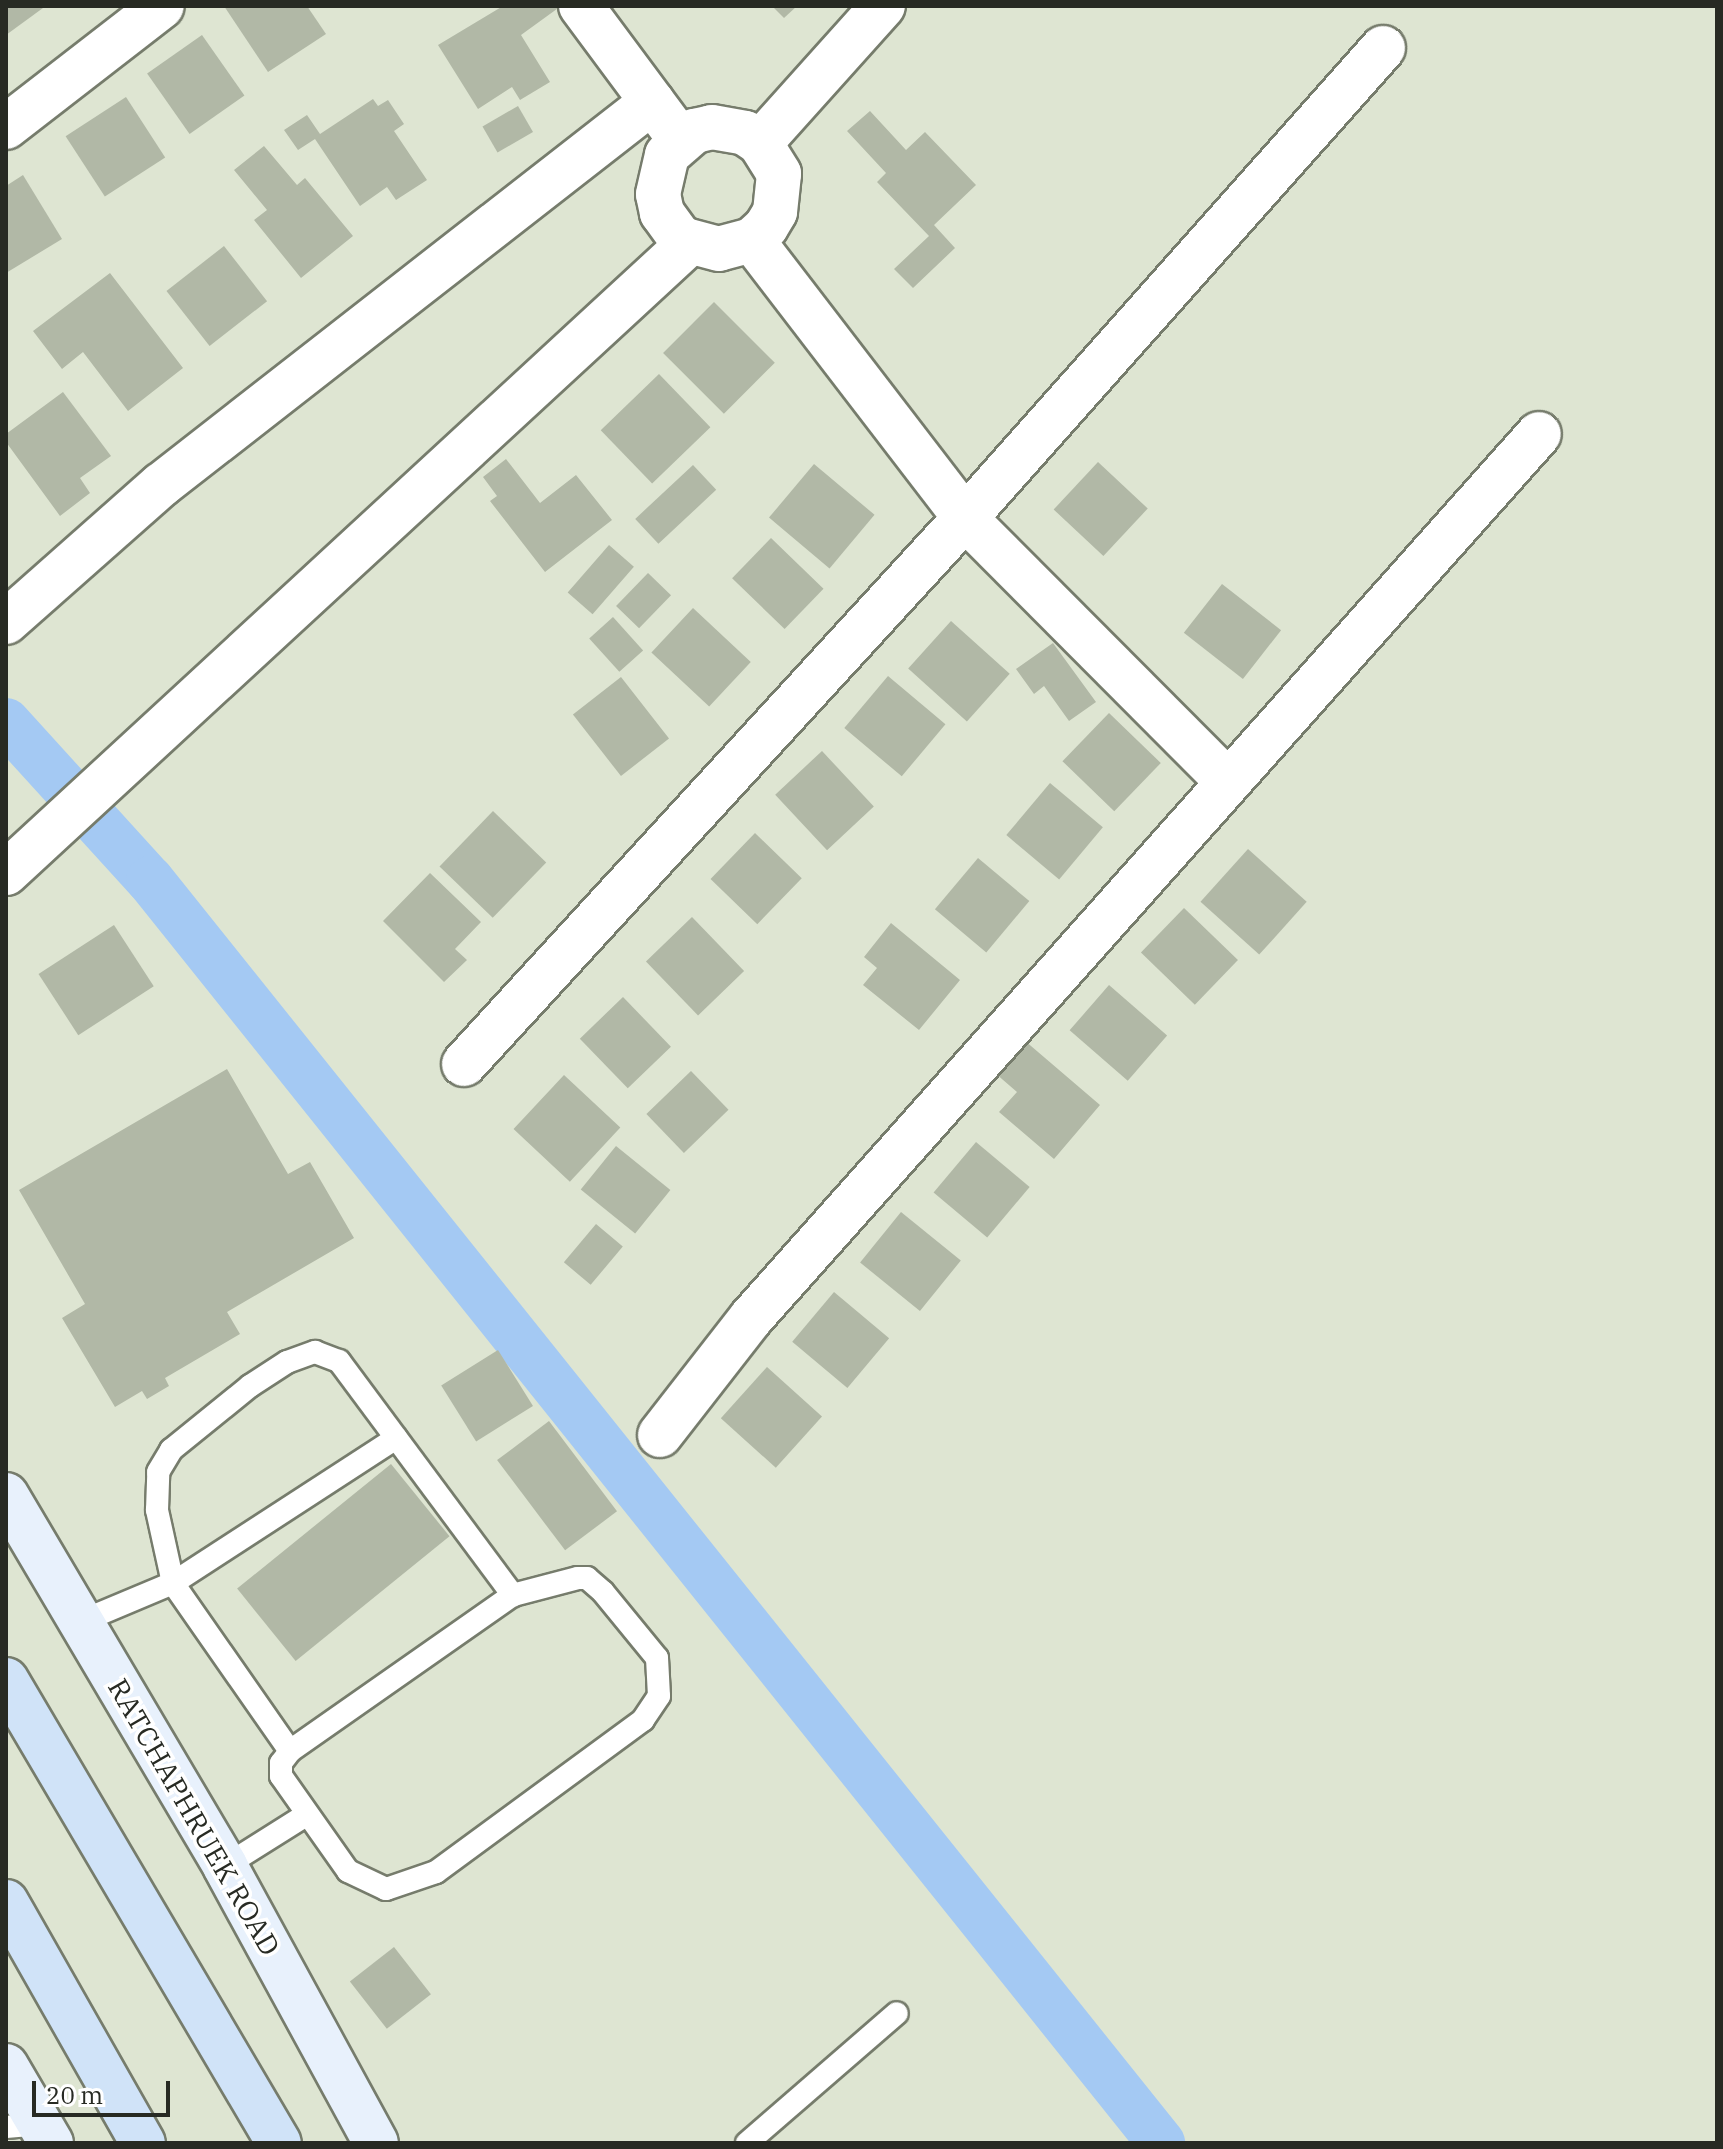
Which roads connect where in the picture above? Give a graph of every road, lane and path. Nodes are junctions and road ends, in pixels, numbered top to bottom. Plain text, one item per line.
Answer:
1 (162, 6) edge
2 (581, 6) edge
3 (883, 6) edge
4 (1383, 48) dead end
5 (652, 102) junction
6 (6, 127) edge
7 (681, 141) junction
8 (760, 143) junction
9 (752, 240) junction
10 (686, 246) junction
11 (1539, 434) dead end
12 (965, 518) junction
13 (6, 622) edge
14 (1227, 781) junction
15 (6, 873) edge
16 (464, 1064) dead end
17 (660, 1435) dead end
18 (396, 1438) junction
19 (6, 1495) edge
20 (173, 1583) junction
21 (513, 1595) junction
22 (80, 1622) junction
23 (6, 1680) edge
24 (290, 1751) junction
25 (306, 1815) junction
26 (225, 1866) junction
27 (6, 1902) edge
28 (897, 2013) dead end
29 (6, 2066) edge
30 (33, 2132) edge
31 (143, 2143) edge
32 (279, 2143) edge
33 (376, 2143) edge
34 (747, 2143) edge

1 - 6 street
2 - 5 street
3 - 8 street
4 - 12 street
5 - 7 street
5 - 13 street
7 - 8 street
7 - 10 street
8 - 9 street
9 - 10 street
9 - 12 street
10 - 15 street
11 - 14 street
12 - 14 street
12 - 16 street
14 - 17 street
18 - 20 lane
18 - 20 lane
18 - 21 lane
19 - 22 main road, RATCHAPHRUEK ROAD
20 - 22 lane
20 - 24 lane
21 - 24 lane
21 - 25 lane
22 - 26 main road, RATCHAPHRUEK ROAD
23 - 32 main road
24 - 25 lane
25 - 26 lane
26 - 33 main road, RATCHAPHRUEK ROAD
27 - 31 main road
28 - 34 lane
29 - 30 main road

